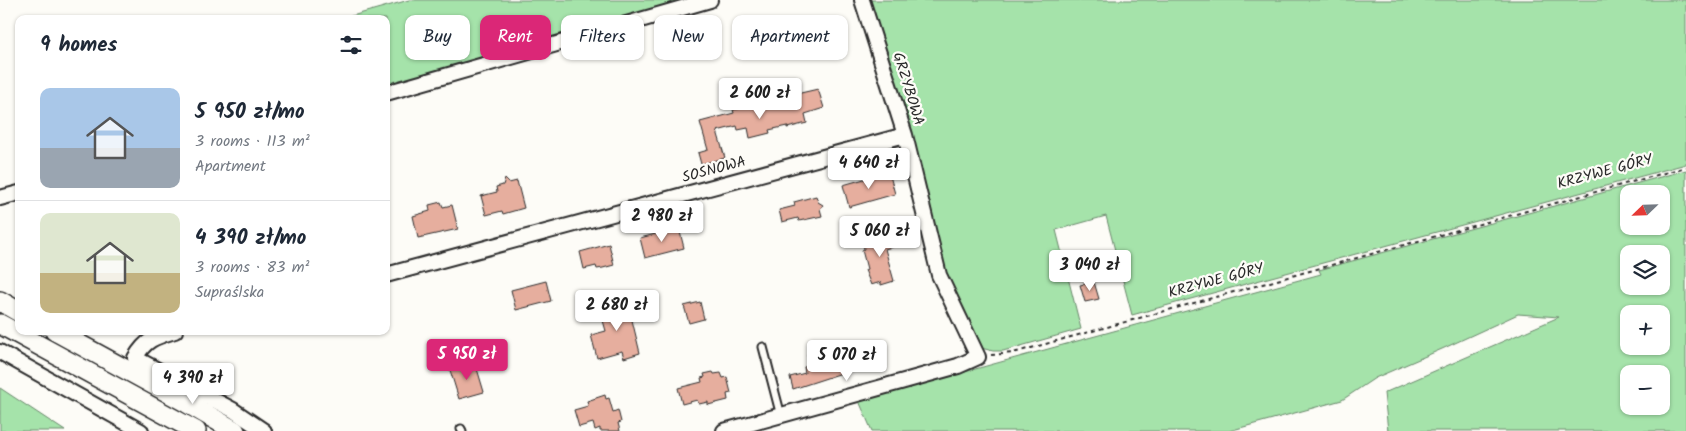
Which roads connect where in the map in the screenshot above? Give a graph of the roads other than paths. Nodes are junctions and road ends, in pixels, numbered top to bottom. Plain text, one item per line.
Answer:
1 (710, 0) edge
2 (862, 0) edge
3 (390, 92) edge
4 (905, 135) junction
5 (15, 194) edge
6 (0, 198) edge
7 (390, 274) edge
8 (0, 302) edge
9 (15, 310) edge
10 (0, 324) edge
11 (15, 332) edge
12 (20, 335) edge
13 (62, 335) edge
14 (161, 335) edge
15 (764, 347) dead end
16 (0, 352) edge
17 (781, 416) junction
18 (140, 431) edge
19 (196, 431) edge
20 (235, 431) edge
21 (264, 431) edge
22 (724, 431) edge

1 - 3 street
2 - 4 street, GRZYBOWA
4 - 7 street, SOSNOWA
4 - 17 street, GRZYBOWA
5 - 6 street
8 - 9 main road
10 - 11 main road
12 - 19 main road
13 - 20 main road
14 - 21 street
15 - 17 lane
16 - 18 street
17 - 22 street

